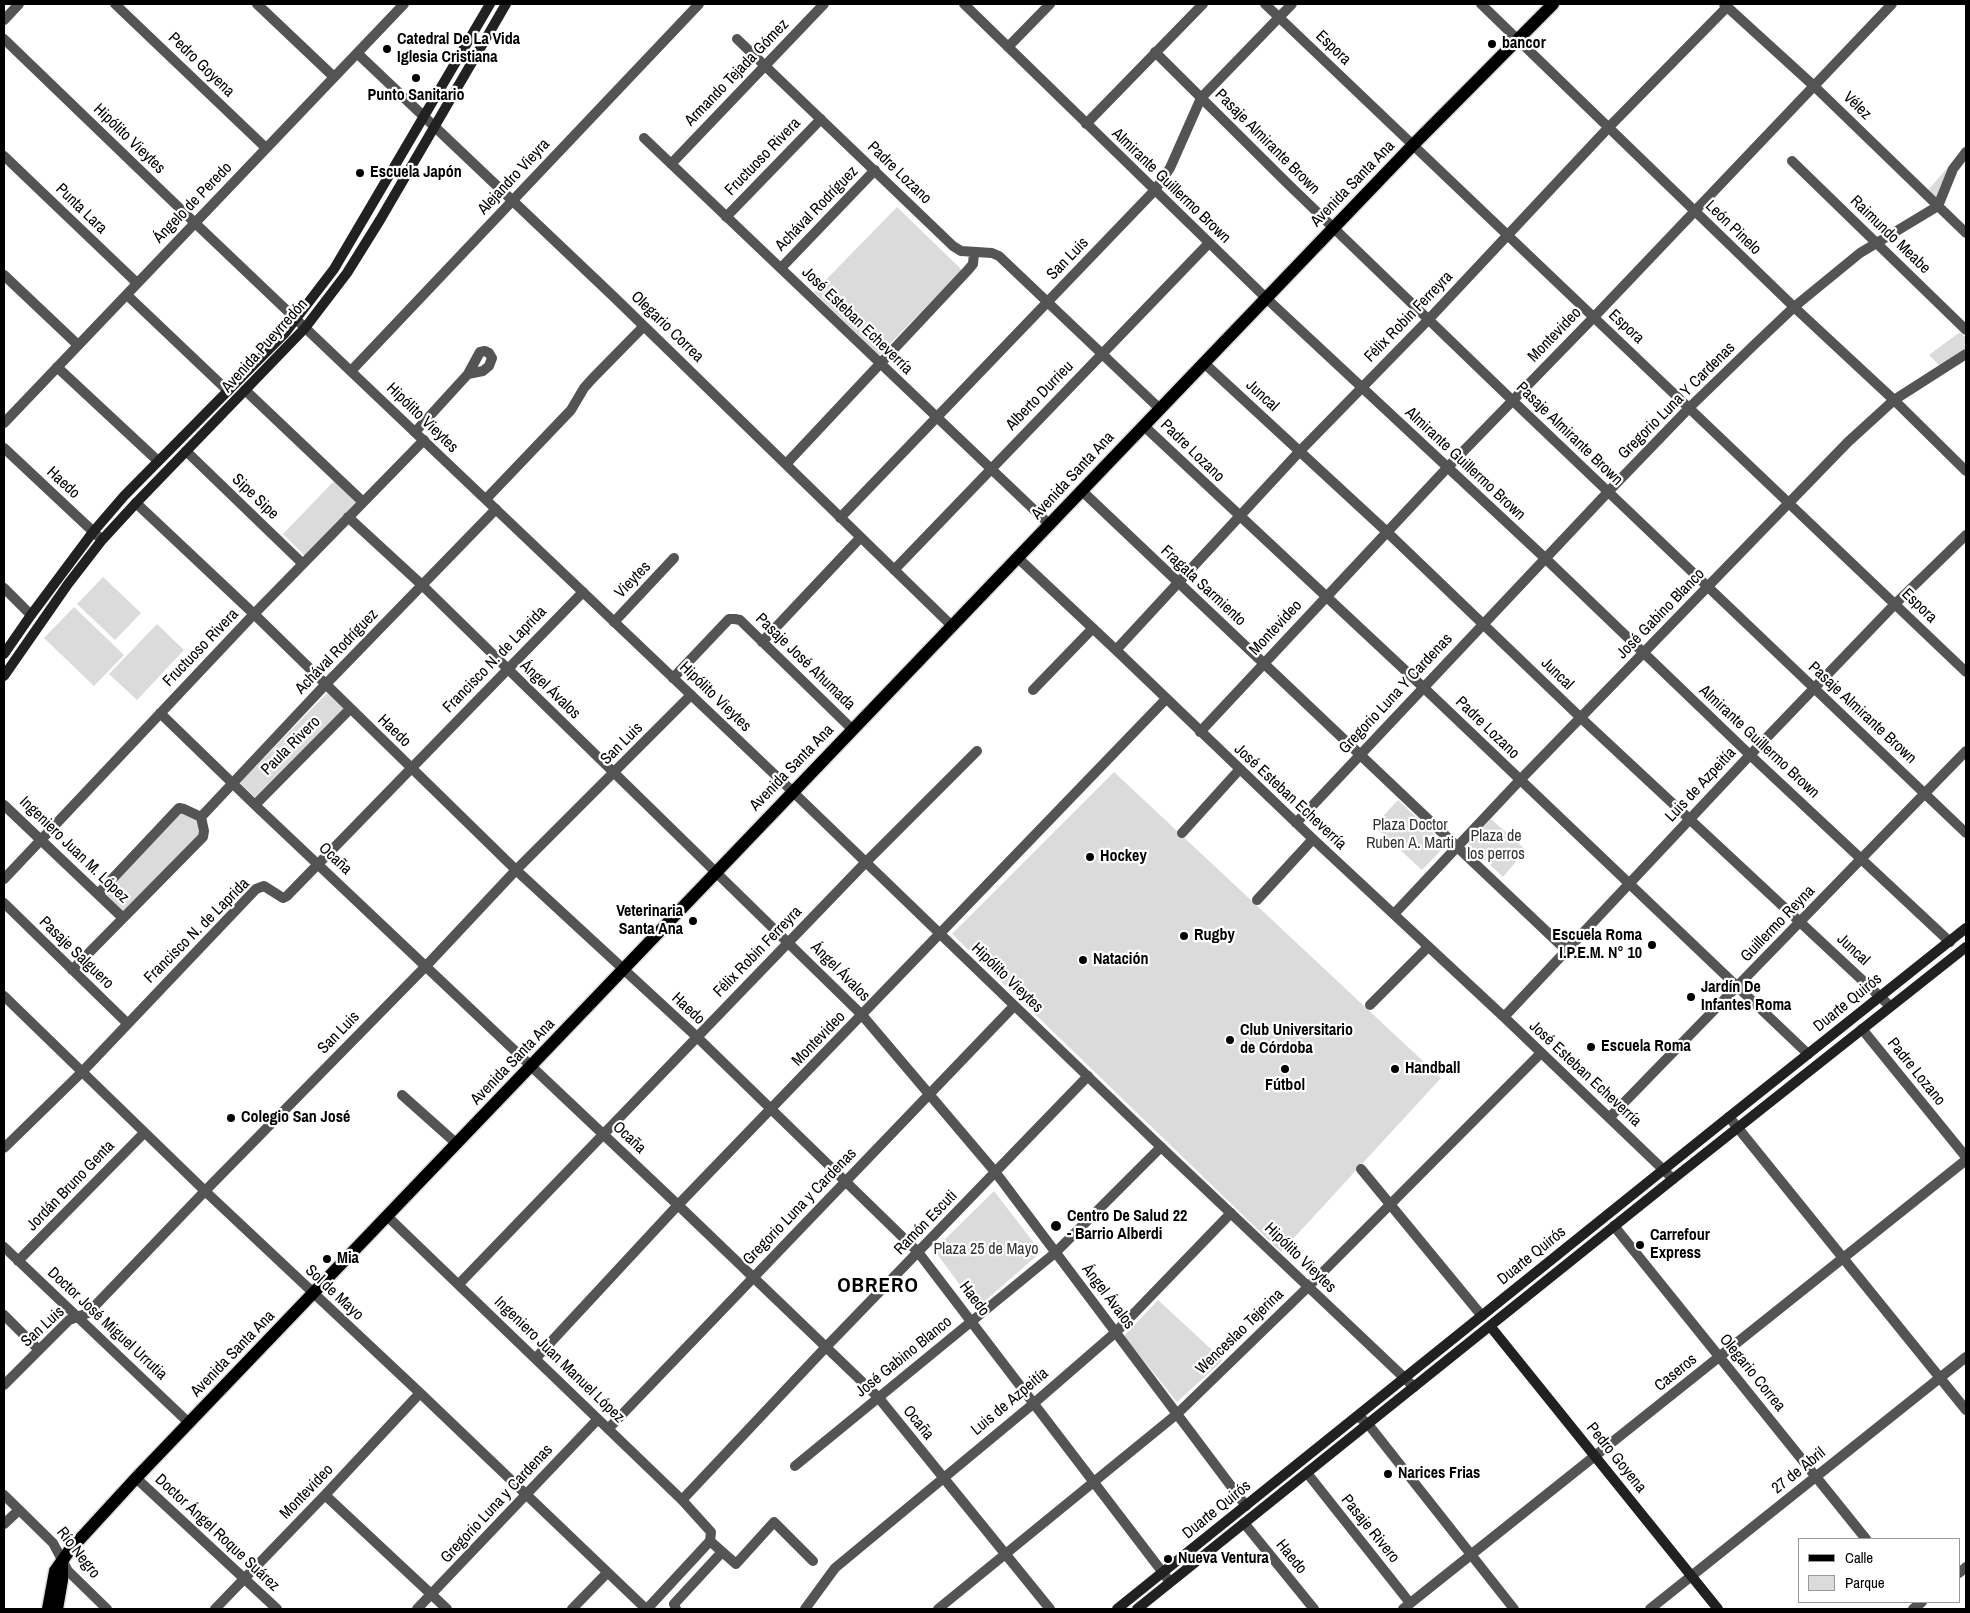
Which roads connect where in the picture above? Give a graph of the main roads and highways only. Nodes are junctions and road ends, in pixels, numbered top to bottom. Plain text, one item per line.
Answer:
1 (490, 4) edge
2 (506, 4) edge
3 (1553, 4) edge
4 (4, 654) edge
5 (4, 676) edge
6 (1966, 928) edge
7 (1966, 947) edge
8 (1490, 1326) junction
9 (62, 1561) junction
10 (48, 1609) edge
11 (57, 1609) edge
12 (1118, 1609) edge
13 (1137, 1609) edge
14 (1718, 1609) edge

1 - 4 main road, Avenida Pueyrredón
2 - 5 main road, Avenida Pueyrredón
3 - 9 main road, Avenida Santa Ana
6 - 12 main road, Duarte Quirós
7 - 8 main road, Duarte Quirós
8 - 13 main road, Duarte Quirós
8 - 14 main road, Pedro Goyena
9 - 10 main road, Avenida Santa Ana
9 - 11 main road

